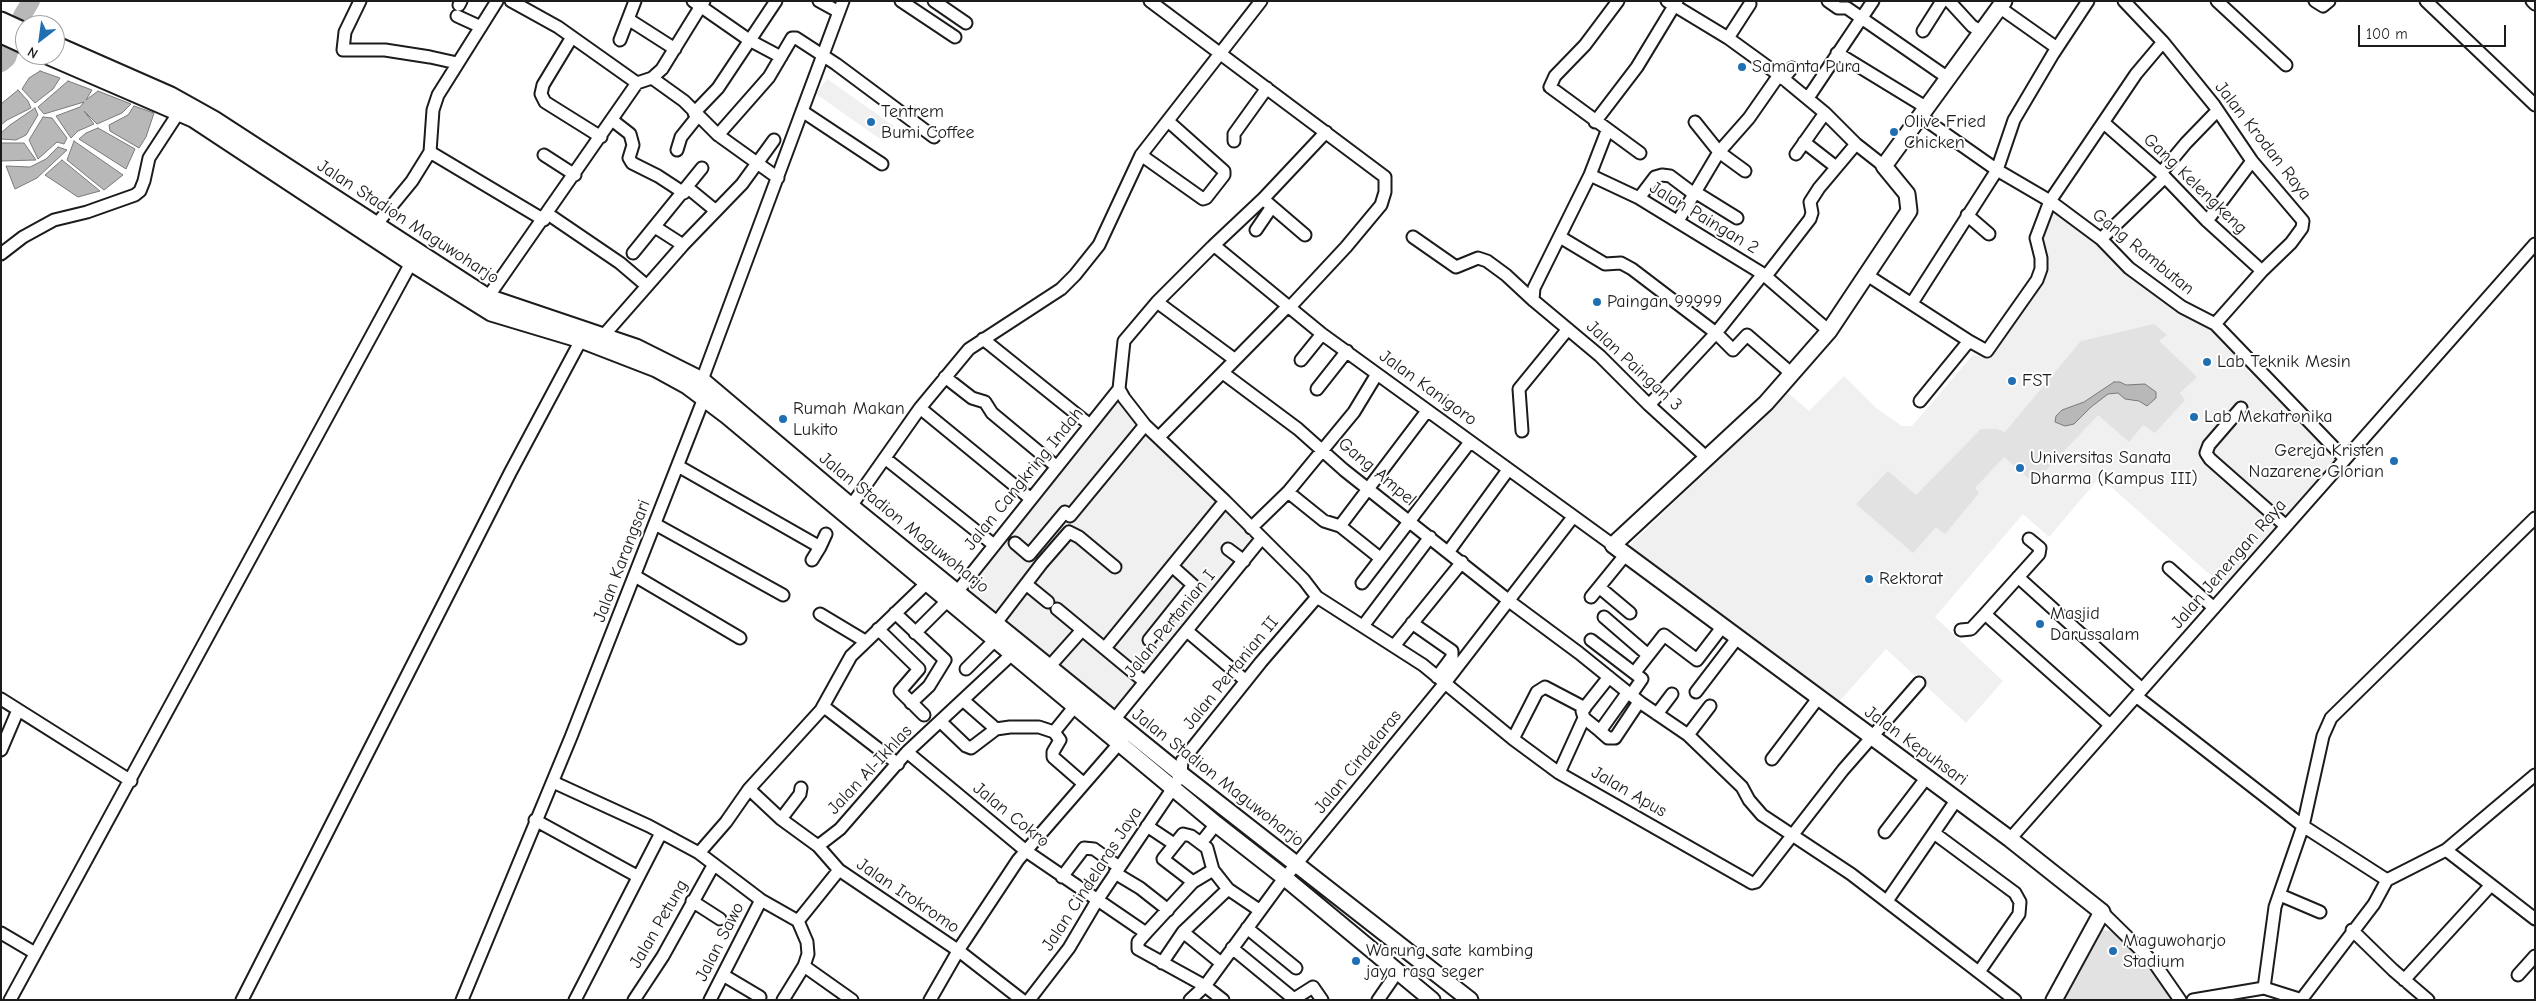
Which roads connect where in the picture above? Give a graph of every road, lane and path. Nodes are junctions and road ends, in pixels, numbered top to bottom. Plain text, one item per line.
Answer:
1 (360, 1) edge
2 (497, 1) edge
3 (511, 1) edge
4 (635, 1) edge
5 (776, 1) edge
6 (819, 1) edge
7 (901, 1) edge
8 (934, 1) edge
9 (1150, 1) edge
10 (1261, 1) edge
11 (1618, 1) edge
12 (1828, 1) edge
13 (1873, 1) edge
14 (1942, 1) edge
15 (1949, 1) edge
16 (2088, 1) edge
17 (2124, 1) edge
18 (2217, 1) edge
19 (2315, 1) edge
20 (2329, 1) edge
21 (2426, 1) edge
22 (699, 3) edge
23 (1673, 3) edge
24 (1750, 4) dead end
25 (2002, 4) edge
26 (459, 7) edge
27 (841, 7) edge
28 (1862, 18) junction
29 (628, 19) junction
30 (966, 23) dead end
31 (2, 25) edge
32 (15, 28) edge
33 (481, 28) junction
34 (1923, 31) dead end
35 (1982, 32) junction
36 (15, 37) edge
37 (572, 37) junction
38 (955, 37) dead end
39 (1728, 38) junction
40 (620, 40) dead end
41 (749, 40) junction
42 (2163, 42) junction
43 (65, 48) edge
44 (2057, 48) junction
45 (675, 49) junction
46 (1220, 52) junction
47 (1837, 54) junction
48 (823, 56) junction
49 (781, 58) junction
50 (457, 63) junction
51 (65, 64) edge
52 (2286, 65) dead end
53 (1792, 68) dead end
54 (1781, 77) junction
55 (652, 78) junction
56 (1948, 78) junction
57 (637, 83) junction
58 (1267, 88) junction
59 (1808, 98) junction
60 (2535, 105) edge
61 (802, 111) junction
62 (2217, 111) junction
63 (179, 112) junction
64 (1923, 112) junction
65 (1825, 113) junction
66 (696, 115) junction
67 (612, 120) junction
68 (1168, 120) junction
69 (1595, 122) junction
70 (1695, 122) dead end
71 (2104, 123) junction
72 (1607, 131) junction
73 (1326, 132) junction
74 (718, 135) junction
75 (601, 137) junction
76 (934, 137) dead end
77 (774, 140) dead end
78 (1234, 141) dead end
79 (1804, 142) junction
80 (1856, 144) junction
81 (676, 150) dead end
82 (430, 152) junction
83 (1719, 152) junction
84 (1640, 153) dead end
85 (1796, 154) dead end
86 (544, 155) dead end
87 (1140, 156) junction
88 (2252, 161) junction
89 (756, 163) junction
90 (882, 164) dead end
91 (1884, 166) junction
92 (1836, 167) junction
93 (702, 168) dead end
94 (1997, 170) junction
95 (1745, 171) dead end
96 (575, 175) junction
97 (2163, 175) junction
98 (1590, 176) junction
99 (778, 178) junction
100 (686, 190) junction
101 (1695, 193) junction
102 (1265, 197) junction
103 (1639, 198) junction
104 (2050, 201) junction
105 (1271, 208) junction
106 (716, 211) junction
107 (1967, 216) junction
108 (546, 217) junction
109 (1737, 218) dead end
110 (1678, 221) junction
111 (2207, 221) junction
112 (655, 227) junction
113 (372, 229) junction
114 (1256, 230) dead end
115 (1989, 234) dead end
116 (1305, 235) dead end
117 (1413, 236) dead end
118 (1560, 237) junction
119 (2101, 240) junction
120 (2535, 244) edge
121 (683, 245) junction
122 (1213, 246) junction
123 (633, 253) dead end
124 (1, 254) edge
125 (411, 263) junction
126 (2262, 271) junction
127 (1867, 274) junction
128 (1764, 275) junction
129 (647, 286) junction
130 (488, 297) junction
131 (1157, 302) junction
132 (1535, 302) junction
133 (1912, 303) junction
134 (1289, 306) junction
135 (2215, 324) junction
136 (1568, 329) junction
137 (1829, 331) junction
138 (1716, 333) junction
139 (1322, 334) junction
140 (604, 335) junction
141 (581, 340) junction
142 (983, 340) junction
143 (1969, 341) junction
144 (1347, 351) junction
145 (1234, 359) junction
146 (1300, 360) dead end
147 (659, 364) junction
148 (1223, 373) junction
149 (1377, 374) junction
150 (1792, 374) junction
151 (944, 377) junction
152 (702, 380) junction
153 (1120, 389) junction
154 (1317, 389) dead end
155 (704, 398) junction
156 (1920, 401) dead end
157 (1649, 405) junction
158 (920, 408) junction
159 (2241, 408) dead end
160 (1427, 411) junction
161 (743, 421) junction
162 (1090, 425) junction
163 (1145, 425) junction
164 (1522, 431) dead end
165 (1159, 437) junction
166 (1470, 442) junction
167 (1321, 449) junction
168 (1706, 458) junction
169 (886, 459) junction
170 (2345, 459) junction
171 (678, 466) junction
172 (1057, 467) junction
173 (1508, 470) junction
174 (1368, 489) junction
175 (1288, 492) junction
176 (1031, 499) junction
177 (1225, 500) junction
178 (851, 506) junction
179 (1573, 517) junction
180 (2535, 518) edge
181 (1409, 522) junction
182 (655, 524) junction
183 (1340, 526) junction
184 (2286, 526) junction
185 (1251, 528) junction
186 (826, 534) dead end
187 (1430, 537) junction
188 (2029, 539) dead end
189 (1262, 540) junction
190 (1016, 543) dead end
191 (994, 545) junction
192 (820, 547) junction
193 (1228, 549) dead end
194 (1619, 550) junction
195 (1449, 551) junction
196 (1029, 555) junction
197 (1380, 558) junction
198 (812, 560) dead end
199 (1244, 561) junction
200 (1462, 562) junction
201 (1042, 563) junction
202 (1115, 567) dead end
203 (1173, 567) junction
204 (2169, 568) dead end
205 (635, 576) junction
206 (2018, 577) junction
207 (931, 579) junction
208 (1362, 583) dead end
209 (1026, 584) junction
210 (1599, 586) junction
211 (784, 595) dead end
212 (952, 596) junction
213 (1317, 597) junction
214 (1591, 597) dead end
215 (1508, 600) junction
216 (2214, 608) junction
217 (1630, 612) dead end
218 (895, 613) junction
219 (820, 614) dead end
220 (1985, 614) junction
221 (1604, 617) dead end
222 (996, 623) junction
223 (1412, 623) junction
224 (1363, 626) junction
225 (1723, 626) junction
226 (878, 629) junction
227 (1082, 630) junction
228 (1961, 630) dead end
229 (1187, 631) junction
230 (915, 633) junction
231 (1738, 637) junction
232 (740, 638) dead end
233 (994, 640) junction
234 (1149, 640) dead end
235 (1591, 640) dead end
236 (865, 641) junction
237 (1394, 646) junction
238 (1105, 648) junction
239 (1012, 654) junction
240 (1648, 655) junction
241 (1049, 667) junction
242 (966, 669) dead end
243 (1635, 672) junction
244 (1609, 677) junction
245 (1441, 680) junction
246 (1246, 681) junction
247 (1145, 682) junction
248 (1919, 683) dead end
249 (1696, 692) dead end
250 (2139, 692) junction
251 (1672, 694) dead end
252 (1633, 696) junction
253 (1819, 697) junction
254 (1, 699) edge
255 (964, 701) junction
256 (911, 703) junction
257 (824, 706) junction
258 (1075, 706) junction
259 (1710, 706) dead end
260 (18, 710) junction
261 (1584, 713) junction
262 (1657, 714) junction
263 (924, 715) dead end
264 (941, 722) junction
265 (1109, 725) junction
266 (2110, 725) junction
267 (996, 729) junction
268 (1600, 731) junction
269 (1054, 732) junction
270 (1688, 735) junction
271 (1124, 738) junction
272 (1874, 738) junction
273 (1513, 739) junction
274 (1, 750) edge
275 (907, 752) junction
276 (1772, 759) dead end
277 (898, 764) junction
278 (1559, 773) junction
279 (1181, 774) junction
280 (2535, 775) edge
281 (1927, 777) junction
282 (131, 780) junction
283 (553, 782) junction
284 (1084, 784) junction
285 (801, 788) dead end
286 (1173, 788) junction
287 (749, 789) junction
288 (1957, 799) junction
289 (535, 820) junction
290 (781, 820) junction
291 (1216, 824) junction
292 (1147, 826) junction
293 (2303, 826) junction
294 (1886, 832) dead end
295 (661, 833) junction
296 (1934, 833) junction
297 (1792, 835) junction
298 (2010, 839) junction
299 (1201, 843) junction
300 (1174, 844) junction
301 (818, 846) junction
302 (2446, 850) junction
303 (1026, 851) junction
304 (699, 853) junction
305 (714, 864) junction
306 (1297, 864) junction
307 (838, 870) junction
308 (1117, 870) junction
309 (1213, 870) junction
310 (637, 876) junction
311 (1062, 877) junction
312 (1285, 878) junction
313 (2388, 880) junction
314 (1193, 882) junction
315 (2491, 884) junction
316 (1228, 889) junction
317 (2280, 895) junction
318 (1098, 899) junction
319 (761, 900) junction
320 (692, 901) junction
321 (1887, 901) junction
322 (1168, 910) junction
323 (1259, 910) junction
324 (2102, 912) junction
325 (2320, 912) dead end
326 (720, 919) dead end
327 (2535, 919) edge
328 (798, 921) junction
329 (1247, 928) junction
330 (2352, 930) junction
331 (1183, 932) junction
332 (1, 933) edge
333 (1146, 933) junction
334 (1232, 948) junction
335 (959, 951) junction
336 (34, 953) junction
337 (2535, 956) edge
338 (1162, 963) junction
339 (1221, 963) junction
340 (804, 966) junction
341 (1296, 968) dead end
342 (1398, 971) junction
343 (1979, 972) junction
344 (723, 975) junction
345 (2518, 975) dead end
346 (2404, 980) junction
347 (1205, 986) junction
348 (2264, 988) junction
349 (2416, 990) junction
350 (760, 997) dead end
351 (1294, 999) edge
352 (10, 1000) edge
353 (242, 1000) edge
354 (462, 1000) edge
355 (575, 1000) edge
356 (634, 1000) edge
357 (710, 1000) edge
358 (783, 1000) edge
359 (852, 1000) edge
360 (930, 1000) edge
361 (1022, 1000) edge
362 (1029, 1000) edge
363 (1190, 1000) edge
364 (1223, 1000) edge
365 (1322, 1000) edge
366 (1378, 1000) edge
367 (1432, 1000) edge
368 (1470, 1000) edge
369 (2015, 1000) edge
370 (2054, 1000) edge
371 (2180, 1000) edge
372 (2193, 1000) edge
373 (2301, 1000) edge
374 (2408, 1000) edge
375 (2428, 1000) edge

1 - 50 street
2 - 33 street
3 - 37 street
4 - 29 street
5 - 41 street
6 - 27 street
7 - 38 street
8 - 30 street
9 - 46 street
10 - 46 street
11 - 69 street
12 - 28 street
13 - 28 street
14 - 34 street
15 - 35 street
16 - 44 street
17 - 42 street, Jalan Krodan Raya
18 - 52 street
19 - 20 street
21 - 60 street
22 - 41 street
22 - 45 street
23 - 39 street
23 - 69 street
24 - 39 street
25 - 35 main road
25 - 44 street
26 - 33 street
27 - 48 street
28 - 47 street
28 - 56 street
29 - 40 street
29 - 45 street
31 - 32 main road
31 - 36 main road
33 - 50 street
35 - 56 main road
37 - 57 street
37 - 75 street
39 - 54 street
41 - 49 street
41 - 66 street
42 - 62 street, Jalan Krodan Raya
42 - 71 street
43 - 113 main road, Jalan Stadion Maguwoharjo
44 - 94 street
45 - 55 street
46 - 58 street
46 - 68 street
47 - 59 street
47 - 64 street, Gang Rambutan
48 - 49 street
48 - 61 street
48 - 76 street
49 - 74 street
50 - 82 street
51 - 63 main road, Jalan Stadion Maguwoharjo
53 - 54 street
54 - 59 street
54 - 83 street
55 - 57 street
55 - 66 street
56 - 64 main road
57 - 67 street
58 - 73 street
58 - 78 street
59 - 65 street
61 - 90 street
61 - 99 street
62 - 88 street, Jalan Krodan Raya
62 - 97 street
63 - 113 main road, Jalan Stadion Maguwoharjo
63 - 124 street
64 - 91 main road
64 - 94 street, Gang Rambutan
65 - 79 street
65 - 80 street
66 - 74 street
66 - 81 street
67 - 75 street
67 - 100 street
68 - 87 street
68 - 87 street
69 - 72 street
70 - 83 street
71 - 97 street, Gang Kelengkeng
71 - 104 street
72 - 84 street
72 - 98 street
73 - 102 street
73 - 134 street
74 - 89 street
75 - 96 street
77 - 89 street
79 - 85 street
79 - 92 street
80 - 91 street
80 - 92 street
82 - 108 street
82 - 113 street
83 - 95 street
83 - 101 street
86 - 96 street
87 - 142 street
88 - 111 street
88 - 126 street, Jalan Krodan Raya
89 - 99 street
89 - 106 street
91 - 127 main road
92 - 128 street
93 - 100 street
94 - 104 street, Gang Rambutan
94 - 107 street
96 - 108 street
97 - 111 street, Gang Kelengkeng
97 - 119 street
98 - 103 street, Jalan Paingan 2
98 - 118 street
99 - 152 street
100 - 106 street
100 - 112 street
101 - 103 street
101 - 109 street
101 - 110 street
102 - 105 street
102 - 122 street
103 - 110 street, Jalan Paingan 2
104 - 119 street, Gang Rambutan
104 - 143 street
105 - 114 street
105 - 116 street
106 - 121 street
107 - 115 street
107 - 133 street
108 - 129 street
108 - 130 street
110 - 128 street, Jalan Paingan 2
111 - 126 street, Gang Kelengkeng
112 - 121 street
112 - 123 street
113 - 125 main road, Jalan Stadion Maguwoharjo
113 - 130 main road, Jalan Stadion Maguwoharjo
117 - 132 street, Jalan Paingan 3
118 - 132 street
118 - 138 street
119 - 135 street, Gang Rambutan
120 - 170 street, Jalan Jenengan Raya
121 - 129 street
122 - 131 street
122 - 134 street, Jalan Kanigoro
125 - 141 main road, Jalan Stadion Maguwoharjo
125 - 282 street
126 - 135 street, Jalan Krodan Raya
127 - 133 street
127 - 137 main road
128 - 137 street, Jalan Paingan 2
128 - 138 street
129 - 140 street
130 - 140 main road, Jalan Stadion Maguwoharjo
131 - 145 street
131 - 153 street
132 - 136 street, Jalan Paingan 3
133 - 143 street
134 - 139 street, Jalan Kanigoro
134 - 145 street
135 - 170 street, Gang Rambutan
136 - 157 street, Jalan Paingan 3
136 - 164 street
137 - 150 main road
138 - 150 street
138 - 157 street
139 - 144 street, Jalan Kanigoro
139 - 146 street
140 - 147 main road, Jalan Stadion Maguwoharjo
141 - 147 main road, Jalan Stadion Maguwoharjo
141 - 353 street
142 - 151 street
142 - 162 street
143 - 156 street
144 - 149 street, Jalan Kanigoro
144 - 154 street
145 - 148 street
147 - 152 main road, Jalan Stadion Maguwoharjo
147 - 155 main road, Jalan Stadion Maguwoharjo
148 - 165 street
148 - 167 street, Gang Ampel
149 - 160 street, Jalan Kanigoro
149 - 167 street
150 - 168 main road
151 - 158 street
151 - 172 street
152 - 161 main road, Jalan Stadion Maguwoharjo
153 - 162 street, Jalan Cangkring Indah
153 - 163 street, Jalan Apus
155 - 161 main road, Jalan Stadion Maguwoharjo
155 - 171 street, Jalan Karangsari
157 - 168 street, Jalan Paingan 3
158 - 169 street
158 - 176 street
159 - 184 street
160 - 166 street, Jalan Kanigoro
160 - 174 street
161 - 178 main road, Jalan Stadion Maguwoharjo
161 - 207 main road, Jalan Stadion Maguwoharjo
162 - 172 street, Jalan Cangkring Indah
163 - 165 street, Jalan Apus
163 - 196 street
165 - 177 street, Jalan Apus
166 - 173 street, Jalan Kanigoro
166 - 181 street
167 - 174 street, Gang Ampel
167 - 175 street
168 - 194 main road
169 - 178 street
169 - 191 street
170 - 184 street, Jalan Jenengan Raya
171 - 182 street, Jalan Karangsari
171 - 192 street
172 - 176 street, Jalan Cangkring Indah
173 - 179 street, Jalan Kanigoro
173 - 195 street
174 - 181 street, Gang Ampel
174 - 183 street
175 - 183 street
175 - 185 street
176 - 191 street, Jalan Cangkring Indah
177 - 185 street, Jalan Apus
177 - 203 street
178 - 207 main road, Jalan Stadion Maguwoharjo
179 - 194 street, Jalan Kanigoro
179 - 215 street
180 - 293 street
181 - 187 street, Gang Ampel
181 - 197 street
182 - 205 street, Jalan Karangsari
182 - 211 street
183 - 197 street
184 - 216 street, Jalan Jenengan Raya
185 - 189 street, Jalan Apus
186 - 192 street
187 - 195 street, Gang Ampel
187 - 224 street
188 - 206 street
189 - 199 street, Jalan Pertanian I
189 - 213 street, Jalan Apus
190 - 196 street
191 - 212 street, Jalan Cangkring Indah
192 - 198 street
193 - 199 street
194 - 210 street
194 - 225 main road, Jalan Kepuhsari
195 - 200 street, Gang Ampel
196 - 201 street
197 - 208 street
199 - 229 street, Jalan Pertanian I
200 - 215 street, Gang Ampel
200 - 223 street
201 - 202 street
201 - 209 street
203 - 234 street
203 - 238 street
204 - 216 street
205 - 232 street
205 - 283 street, Jalan Karangsari
206 - 220 street
206 - 250 street
207 - 212 main road, Jalan Stadion Maguwoharjo
207 - 218 street
209 - 222 street
209 - 227 street
210 - 214 street
210 - 217 street
212 - 222 main road, Jalan Stadion Maguwoharjo
212 - 230 street, Jalan Cangkring Indah
212 - 233 main road, Jalan Stadion Maguwoharjo
213 - 224 street, Jalan Apus
213 - 246 street, Jalan Pertanian II
215 - 244 street, Gang Ampel
215 - 245 street
216 - 250 street, Jalan Jenengan Raya
218 - 226 street
218 - 230 street
219 - 236 street
220 - 228 street
220 - 266 street
221 - 240 street
222 - 241 main road, Jalan Stadion Maguwoharjo
223 - 237 street
223 - 245 street
224 - 237 street, Jalan Apus
225 - 231 main road, Jalan Kepuhsari
225 - 240 street
226 - 236 street
226 - 256 street
227 - 238 street
227 - 241 street
229 - 246 street
229 - 247 street, Jalan Pertanian I
230 - 256 street
231 - 249 street
231 - 253 main road, Jalan Kepuhsari
233 - 239 main road, Jalan Stadion Maguwoharjo
233 - 242 street
235 - 243 street
236 - 257 street
237 - 245 street, Jalan Apus
238 - 247 street
239 - 255 street, Jalan Al-Ikhlas
239 - 258 main road, Jalan Stadion Maguwoharjo
240 - 243 street
241 - 265 main road, Jalan Stadion Maguwoharjo
243 - 252 street
244 - 252 street, Gang Ampel
244 - 261 street
245 - 273 street, Jalan Apus
245 - 306 street, Jalan Cindelaras
246 - 279 street, Jalan Pertanian II
247 - 265 street, Jalan Pertanian I
248 - 272 street
250 - 266 street, Jalan Jenengan Raya
250 - 293 street
251 - 262 street
252 - 262 street, Gang Ampel
252 - 268 street
252 - 268 street
253 - 272 main road, Jalan Kepuhsari
253 - 276 street
254 - 260 street
255 - 264 street, Jalan Al-Ikhlas
255 - 267 street
256 - 263 street
257 - 277 street
257 - 287 street
258 - 265 main road, Jalan Stadion Maguwoharjo
258 - 269 street
259 - 270 street
260 - 274 street
260 - 282 street
261 - 268 street
261 - 273 street
261 - 278 street
262 - 270 street, Gang Ampel
264 - 267 street
264 - 275 street, Jalan Al-Ikhlas
265 - 271 main road, Jalan Stadion Maguwoharjo
266 - 298 street, Jalan Jenengan Raya
267 - 269 street
269 - 284 street
270 - 297 street, Gang Ampel
271 - 279 main road, Jalan Stadion Maguwoharjo
271 - 284 street, Jalan Irokromo
271 - 286 main road, Jalan Stadion Maguwoharjo
272 - 281 main road, Jalan Kepuhsari
272 - 297 street
273 - 278 street, Jalan Apus
275 - 277 street, Jalan Al-Ikhlas
275 - 303 street, Jalan Cokro
277 - 301 street, Jalan Al-Ikhlas
278 - 297 street, Jalan Apus
279 - 286 street, Jalan Cindelaras Jaya
279 - 306 main road, Jalan Stadion Maguwoharjo
280 - 302 street
281 - 288 main road, Jalan Kepuhsari
281 - 294 street
282 - 336 street
283 - 289 street, Jalan Karangsari
283 - 295 street
284 - 303 street, Jalan Irokromo
285 - 290 street
286 - 291 main road, Jalan Stadion Maguwoharjo
286 - 292 street, Jalan Cindelaras Jaya
287 - 290 street
287 - 304 street
288 - 296 street
288 - 298 main road, Jalan Kepuhsari
289 - 310 street
289 - 354 street, Jalan Karangsari
290 - 301 street
291 - 299 street
291 - 312 main road, Jalan Stadion Maguwoharjo
292 - 300 street
292 - 308 street, Jalan Cindelaras Jaya
293 - 313 street
293 - 317 street
295 - 304 street
295 - 310 street
296 - 321 street
296 - 343 street
297 - 321 street, Gang Ampel
298 - 324 main road, Jalan Kepuhsari
299 - 300 street
299 - 309 street
300 - 314 street
301 - 307 street, Jalan Irokromo
302 - 313 street
302 - 315 street
303 - 311 street, Jalan Cokro
303 - 335 street, Jalan Irokromo
304 - 305 street
305 - 319 street
305 - 320 street, Jalan Petung
306 - 312 street, Jalan Cindelaras
306 - 368 main road, Jalan Stadion Maguwoharjo
307 - 328 street
307 - 335 street, Jalan Irokromo
308 - 311 street
308 - 318 street, Jalan Cindelaras Jaya
308 - 322 street
309 - 314 street
309 - 316 street
310 - 355 street
311 - 318 street, Jalan Cokro
312 - 323 street, Jalan Cindelaras
312 - 342 main road, Jalan Stadion Maguwoharjo
313 - 330 street
314 - 322 street
315 - 327 street
315 - 346 street
316 - 323 street
316 - 331 street
317 - 325 street
317 - 348 street
318 - 333 street, Jalan Cokro
318 - 362 street, Jalan Cindelaras Jaya
319 - 328 street
319 - 344 street, Jalan Sawo
320 - 326 street
320 - 356 street, Jalan Petung
321 - 343 street, Gang Ampel
322 - 333 street
323 - 329 street, Jalan Cindelaras
324 - 370 main road
324 - 371 street
328 - 340 street
329 - 334 street, Jalan Cindelaras
329 - 341 street
330 - 346 street
330 - 373 street
331 - 338 street
331 - 339 street
332 - 336 street
333 - 338 street
334 - 339 street, Jalan Cindelaras
334 - 351 street
335 - 360 street
335 - 361 street
336 - 352 street
337 - 345 street
338 - 347 street
339 - 347 street, Jalan Cindelaras
340 - 358 street
340 - 359 street
342 - 366 street
342 - 367 main road, Jalan Stadion Maguwoharjo
343 - 369 street, Gang Ampel
344 - 350 street
344 - 357 street, Jalan Sawo
346 - 349 street
347 - 363 street, Jalan Cindelaras
347 - 364 street
348 - 372 street
348 - 373 street
349 - 374 street
349 - 375 street
351 - 365 street

